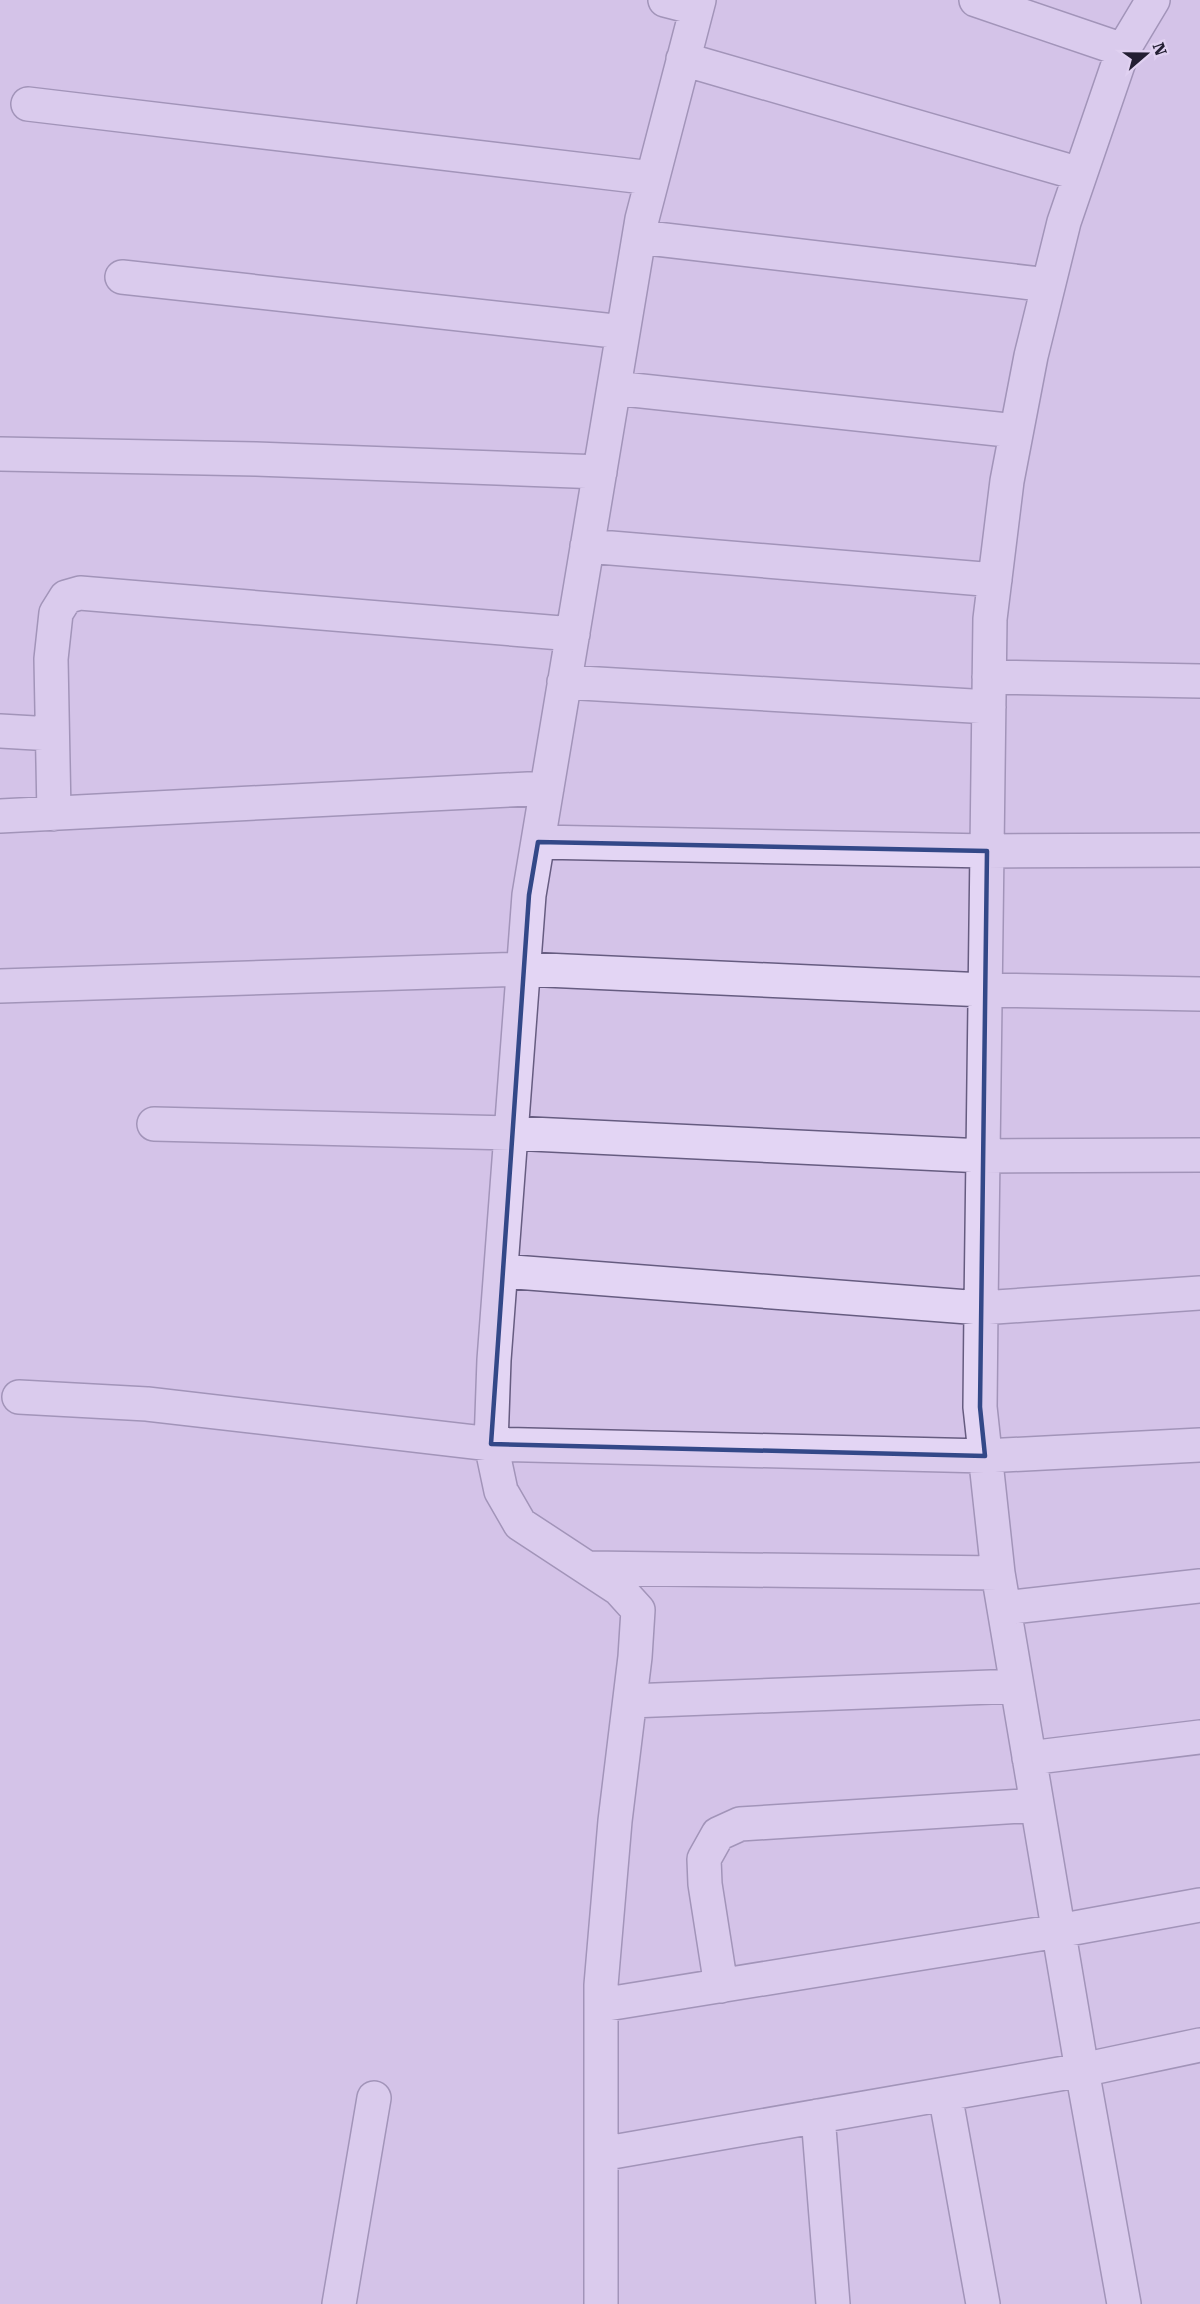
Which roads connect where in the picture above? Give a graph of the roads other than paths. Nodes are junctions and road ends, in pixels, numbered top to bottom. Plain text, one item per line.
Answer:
1 (665, 0) edge
2 (976, 0) edge
3 (1153, 0) edge
4 (698, 4) edge
5 (1123, 50) junction
6 (683, 59) junction
7 (28, 104) dead end
8 (1080, 174) junction
9 (652, 178) junction
10 (639, 237) junction
11 (122, 277) dead end
12 (1048, 285) junction
13 (623, 332) junction
14 (614, 388) junction
15 (1016, 431) junction
16 (0, 454) edge
17 (600, 472) junction
18 (587, 546) junction
19 (994, 580) junction
20 (573, 634) junction
21 (1200, 681) edge
22 (564, 682) junction
23 (989, 692) junction
24 (0, 731) edge
25 (52, 734) junction
26 (547, 788) junction
27 (54, 814) junction
28 (0, 816) edge
29 (538, 842) junction
30 (1200, 850) edge
31 (987, 851) junction
32 (524, 969) junction
33 (0, 987) edge
34 (985, 990) junction
35 (1200, 994) edge
36 (154, 1124) dead end
37 (511, 1134) junction
38 (1200, 1155) edge
39 (983, 1156) junction
40 (501, 1271) junction
41 (1200, 1293) edge
42 (981, 1308) junction
43 (19, 1397) dead end
44 (491, 1444) junction
45 (1200, 1445) edge
46 (985, 1456) junction
47 (588, 1568) junction
48 (998, 1573) junction
49 (1200, 1586) edge
50 (1004, 1608) junction
51 (1017, 1686) junction
52 (630, 1701) junction
53 (1200, 1737) edge
54 (1029, 1758) junction
55 (1038, 1805) junction
56 (1200, 1905) edge
57 (1058, 1930) junction
58 (721, 1986) junction
59 (600, 2005) junction
60 (1200, 2045) edge
61 (1082, 2070) junction
62 (945, 2094) junction
63 (374, 2098) dead end
64 (818, 2115) junction
65 (601, 2154) junction
66 (339, 2304) edge
67 (601, 2304) edge
68 (833, 2304) edge
69 (983, 2304) edge
70 (1124, 2304) edge

1 - 4 street
2 - 5 street
3 - 5 street
4 - 6 street
5 - 8 street
6 - 8 street
6 - 9 street
7 - 9 street
8 - 12 street
9 - 10 street
10 - 12 street
10 - 13 street
11 - 13 street
12 - 15 street
13 - 14 street
14 - 15 street
14 - 17 street
15 - 19 street
16 - 17 street
17 - 18 street
18 - 19 street
18 - 20 street
19 - 23 street
20 - 22 street
20 - 25 street
21 - 23 street
22 - 23 street
22 - 26 street
23 - 31 street
24 - 25 street
25 - 27 street
26 - 27 street
26 - 29 street
27 - 28 street
29 - 31 street
29 - 32 street
30 - 31 street
31 - 34 street
32 - 33 street
32 - 34 street
32 - 37 street
34 - 35 street
34 - 39 street
36 - 37 street
37 - 39 street
37 - 40 street
38 - 39 street
39 - 42 street
40 - 42 street
40 - 44 street
41 - 42 street
42 - 46 street
43 - 44 street
44 - 46 street
44 - 47 street
45 - 46 street
46 - 48 street
47 - 48 street
47 - 52 street
48 - 50 street
49 - 50 street
50 - 51 street
51 - 52 street
51 - 54 street
52 - 59 street
53 - 54 street
54 - 55 street
55 - 57 street
55 - 58 street
56 - 57 street
57 - 58 street
57 - 61 street
58 - 59 street
59 - 65 street
60 - 61 street
61 - 62 street
61 - 70 street
62 - 64 street
62 - 69 street
63 - 66 street
64 - 65 street
64 - 68 street
65 - 67 street

